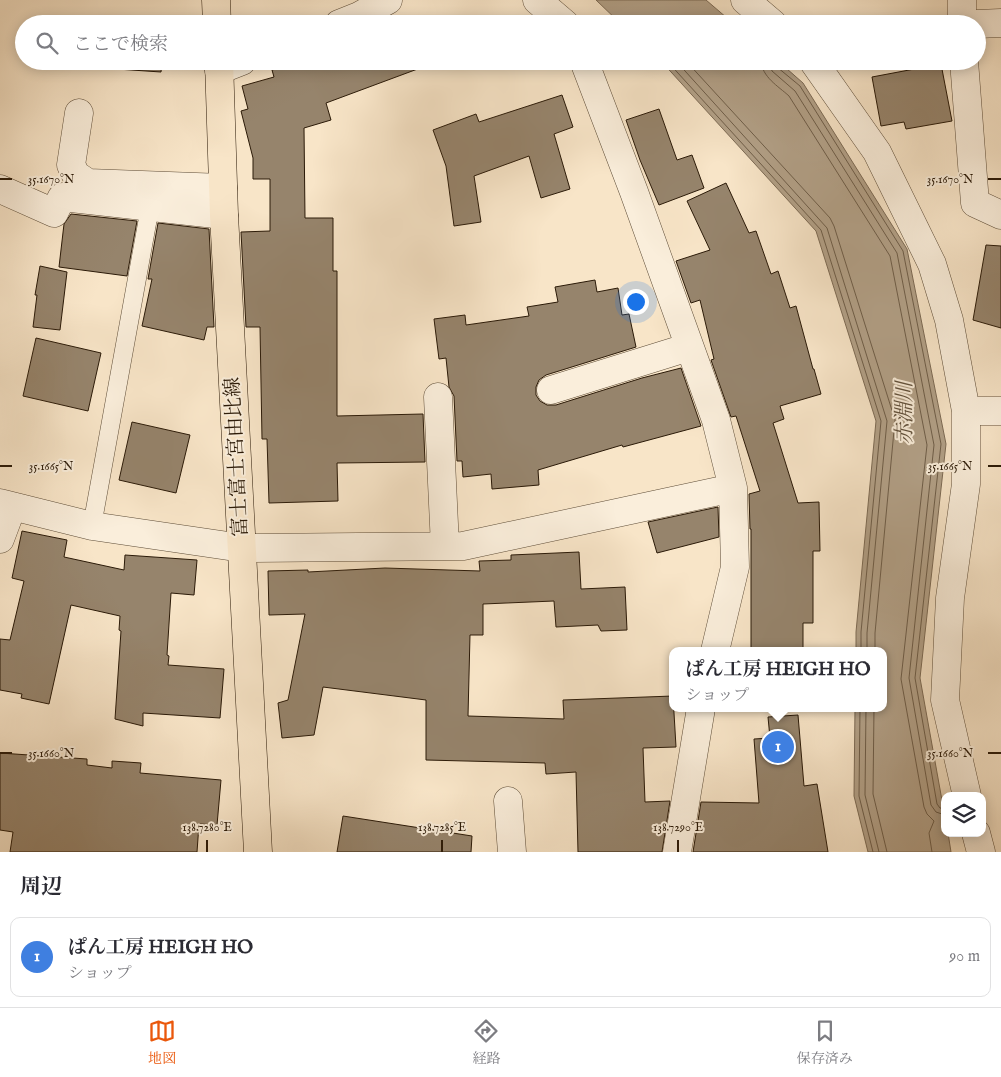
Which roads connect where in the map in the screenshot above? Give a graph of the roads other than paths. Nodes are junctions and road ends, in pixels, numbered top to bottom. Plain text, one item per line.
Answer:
1 (216, 0) edge
2 (388, 0) edge
3 (537, 0) edge
4 (745, 0) edge
5 (962, 0) edge
6 (217, 15) edge
7 (361, 15) edge
8 (554, 15) edge
9 (762, 15) edge
10 (962, 15) edge
11 (1001, 23) edge
12 (986, 24) edge
13 (227, 70) edge
14 (587, 70) edge
15 (820, 70) edge
16 (965, 70) edge
17 (79, 113) dead end
18 (0, 188) edge
19 (224, 202) junction
20 (150, 207) junction
21 (1001, 215) edge
22 (689, 347) junction
23 (551, 390) dead end
24 (438, 397) dead end
25 (966, 410) junction
26 (1001, 411) edge
27 (733, 488) junction
28 (6, 505) edge
29 (92, 526) junction
30 (0, 539) edge
31 (445, 546) junction
32 (242, 548) junction
33 (716, 647) edge
34 (700, 712) edge
35 (966, 792) edge
36 (508, 801) dead end
37 (977, 837) edge
38 (258, 852) edge
39 (512, 852) edge
40 (677, 852) edge
41 (981, 852) edge

1 - 6 main road
2 - 7 street
3 - 8 street
4 - 9 street
5 - 10 street
11 - 12 street
13 - 19 main road, 富士富士宮由比線
14 - 22 street
15 - 25 street
16 - 21 street
17 - 19 street
18 - 20 street
19 - 20 street
19 - 32 main road, 富士富士宮由比線
20 - 29 lane
22 - 23 street
22 - 27 street
24 - 31 street
25 - 26 street
25 - 35 street
27 - 31 street
27 - 33 street
28 - 29 street
28 - 30 street
29 - 32 street
31 - 32 street
32 - 38 main road, 富士富士宮由比線
34 - 40 street
36 - 39 street
37 - 41 street

